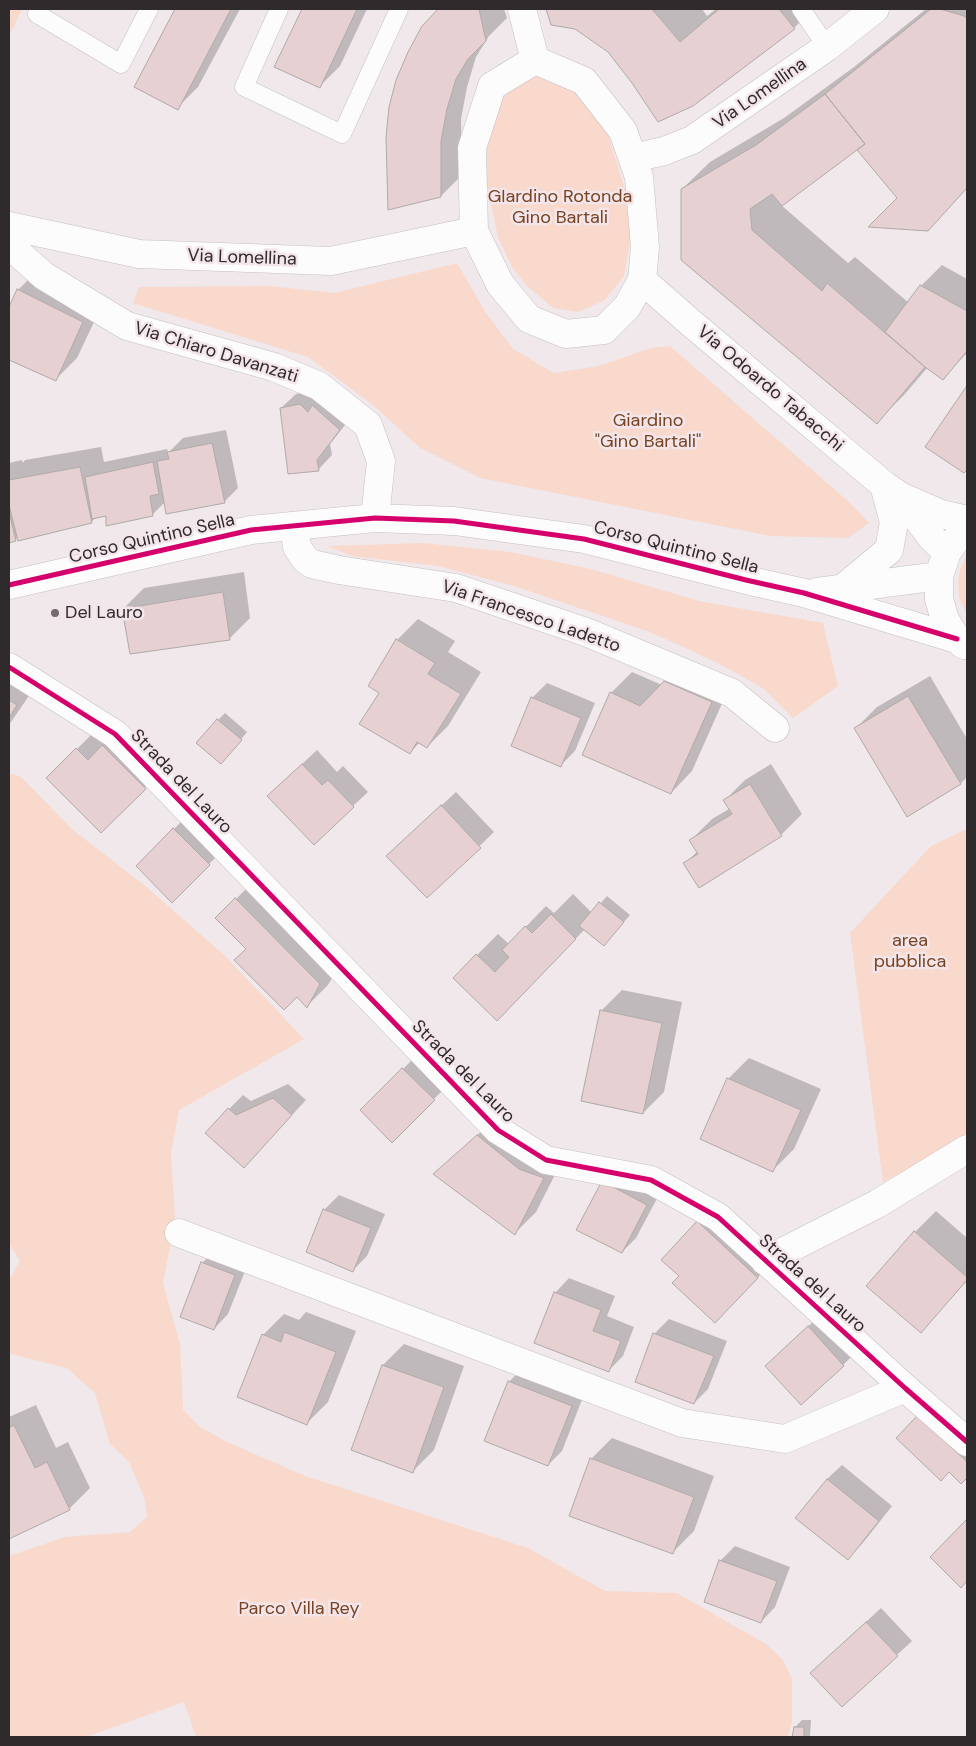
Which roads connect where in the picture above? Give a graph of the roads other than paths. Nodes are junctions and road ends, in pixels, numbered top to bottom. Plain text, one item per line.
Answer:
1 (40, 9) edge
2 (149, 9) edge
3 (279, 9) edge
4 (399, 9) edge
5 (522, 9) edge
6 (801, 9) edge
7 (875, 9) edge
8 (827, 48) junction
9 (535, 60) junction
10 (633, 158) junction
11 (9, 226) edge
12 (474, 231) junction
13 (9, 245) edge
14 (642, 280) junction
15 (892, 490) junction
16 (375, 518) junction
17 (967, 520) edge
18 (294, 526) junction
19 (967, 529) edge
20 (943, 564) junction
21 (9, 586) edge
22 (842, 590) junction
23 (804, 593) junction
24 (962, 643) edge
25 (9, 667) edge
26 (775, 728) dead end
27 (967, 1150) edge
28 (179, 1233) dead end
29 (765, 1261) junction
30 (905, 1388) junction
31 (967, 1442) edge

1 - 2 lane
3 - 4 lane
5 - 9 street
6 - 8 lane
7 - 8 street, Via Lomellina
8 - 10 street, Via Lomellina
9 - 10 street
9 - 12 street
10 - 14 street
11 - 12 street, Via Lomellina
12 - 14 street
13 - 16 street, Via Chiaro Davanzati
14 - 15 street, Via Odoardo Tabacchi
15 - 17 street, Via Odoardo Tabacchi
15 - 20 street, Via Odoardo Tabacchi
15 - 22 street
16 - 18 street, Corso Quintino Sella
16 - 23 street, Corso Quintino Sella
18 - 21 street, Corso Quintino Sella
18 - 26 street, Via Francesco Ladetto
19 - 20 street
20 - 22 street
20 - 24 street
22 - 23 street
23 - 24 street
25 - 29 street, Strada del Lauro
27 - 29 street
28 - 30 street
29 - 30 street, Strada del Lauro
30 - 31 street, Strada del Lauro

